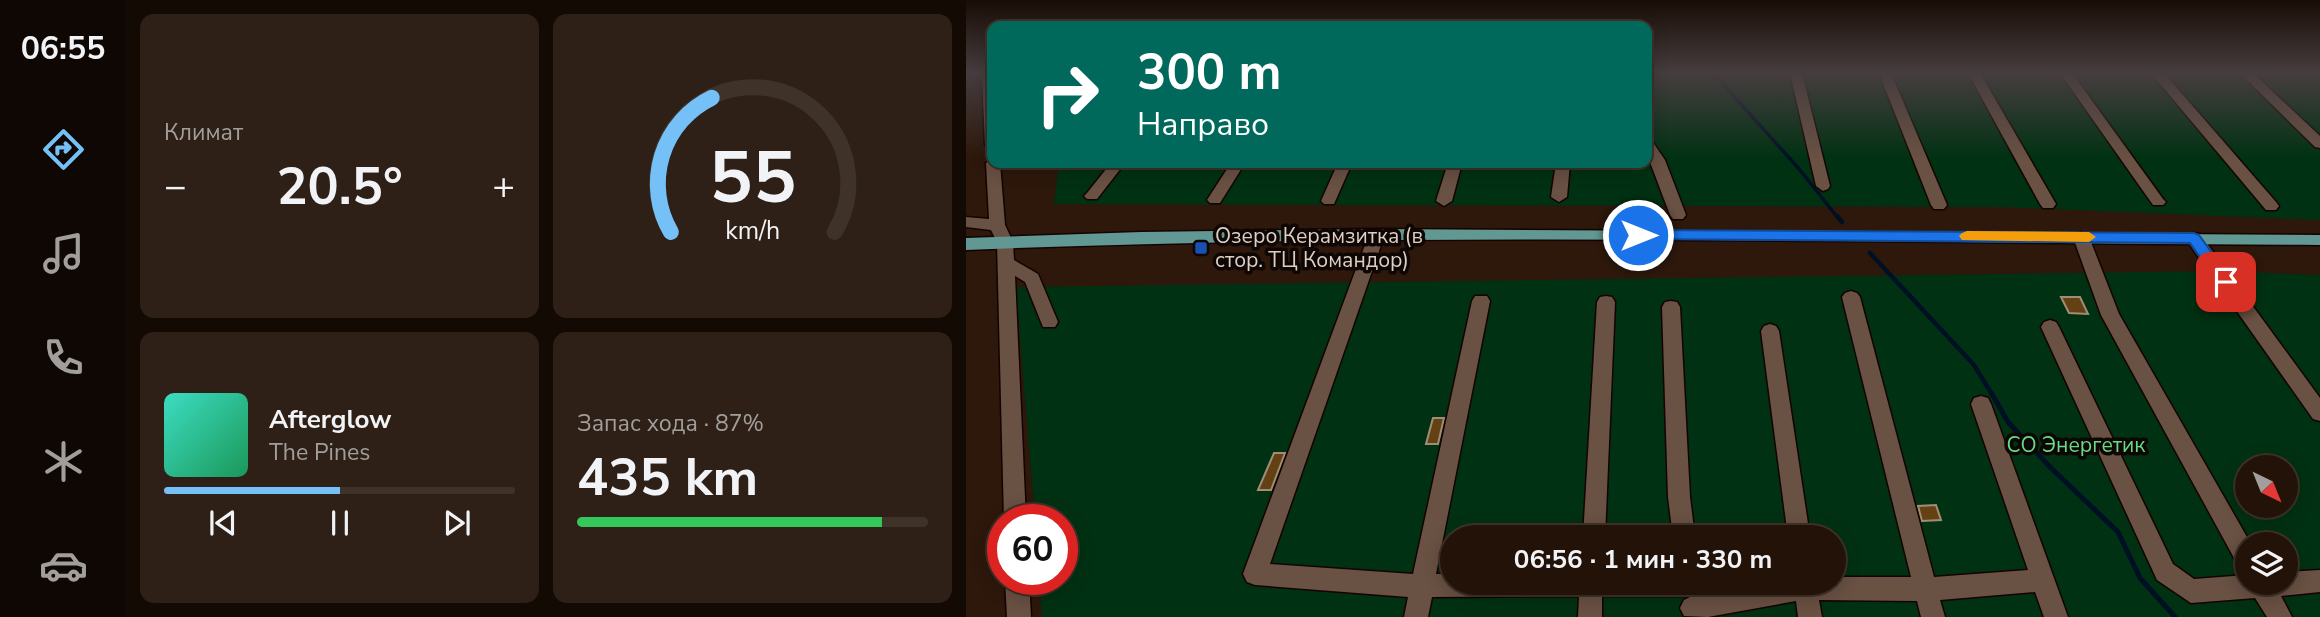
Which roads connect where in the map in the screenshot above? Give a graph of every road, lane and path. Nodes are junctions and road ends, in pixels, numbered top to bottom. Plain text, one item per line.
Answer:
1 (1803, 102) edge
2 (1897, 102) edge
3 (1990, 102) edge
4 (2087, 102) edge
5 (2182, 102) edge
6 (2276, 102) edge
7 (2320, 144) edge
8 (1652, 151) edge
9 (993, 168) edge
10 (1114, 168) edge
11 (1235, 168) edge
12 (1343, 168) edge
13 (1454, 168) edge
14 (1562, 168) edge
15 (1824, 186) dead end
16 (1092, 196) dead end
17 (1559, 197) dead end
18 (1215, 200) dead end
19 (1329, 201) dead end
20 (1444, 201) dead end
21 (2158, 202) dead end
22 (2048, 204) dead end
23 (1939, 205) dead end
24 (2271, 206) dead end
25 (1678, 215) dead end
26 (966, 222) edge
27 (997, 225) junction
28 (1377, 234) junction
29 (2081, 237) junction
30 (2194, 238) junction
31 (2320, 240) edge
32 (1005, 242) junction
33 (966, 244) edge
34 (1006, 263) junction
35 (1851, 297) dead end
36 (1481, 301) dead end
37 (1606, 302) dead end
38 (1671, 307) dead end
39 (1049, 322) dead end
40 (2050, 327) dead end
41 (1770, 331) dead end
42 (1981, 404) dead end
43 (2320, 413) edge
44 (1014, 504) edge
45 (1595, 525) edge
46 (1682, 525) edge
47 (1797, 525) edge
48 (2235, 538) edge
49 (2043, 580) junction
50 (2320, 581) edge
51 (2298, 582) edge
52 (1422, 586) junction
53 (1440, 586) edge
54 (1846, 586) edge
55 (2235, 587) edge
56 (1926, 589) junction
57 (1017, 595) edge
58 (1591, 595) edge
59 (1690, 595) edge
60 (1765, 595) edge
61 (1807, 595) edge
62 (2267, 595) edge
63 (1692, 613) edge
64 (1018, 616) edge
65 (1416, 617) edge
66 (1590, 617) edge
67 (1810, 617) edge
68 (1933, 617) edge
69 (2056, 617) edge
70 (2280, 617) edge

1 - 15 street
2 - 23 street
3 - 22 street
4 - 21 street
5 - 24 street
6 - 7 street
8 - 25 street
9 - 27 street
10 - 16 street
11 - 18 street
12 - 19 street
13 - 20 street
14 - 17 street
26 - 27 street
27 - 32 street
28 - 29 main road
28 - 32 main road
28 - 52 street
29 - 30 main road
29 - 48 street
30 - 31 main road
30 - 43 street
32 - 33 main road
32 - 34 street
34 - 39 street
34 - 44 street
35 - 56 street
36 - 52 street
37 - 45 street
38 - 46 street
40 - 55 street
41 - 47 street
42 - 49 street
49 - 56 street
49 - 69 street
50 - 51 street
52 - 53 street
52 - 65 street
54 - 56 street
56 - 68 street
57 - 64 street
58 - 66 street
59 - 63 street
60 - 63 street
61 - 67 street
62 - 70 street

